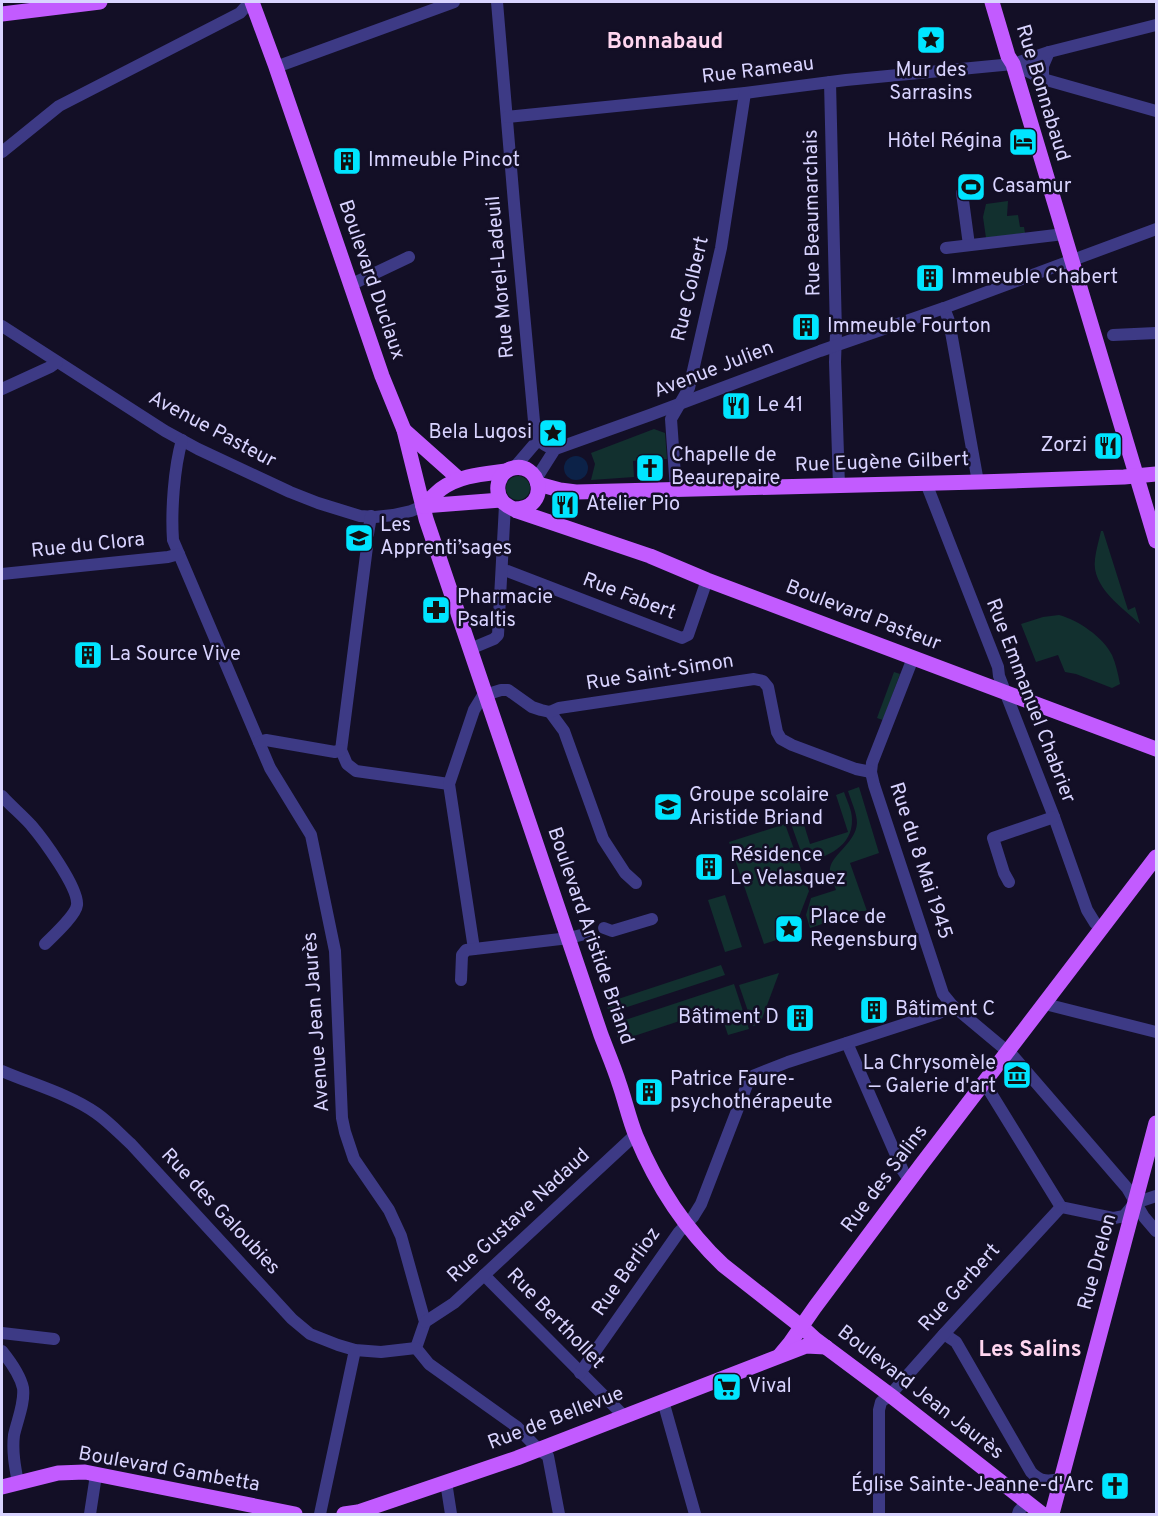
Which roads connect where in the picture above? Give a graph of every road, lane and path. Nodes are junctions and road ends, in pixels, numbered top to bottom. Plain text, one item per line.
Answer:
1 (100, 2) edge
2 (251, 2) edge
3 (454, 2) edge
4 (497, 2) edge
5 (992, 2) edge
6 (2, 14) edge
7 (1156, 25) edge
8 (1049, 52) junction
9 (1013, 64) junction
10 (276, 67) junction
11 (1043, 79) junction
12 (830, 82) junction
13 (745, 93) junction
14 (1156, 111) edge
15 (507, 117) junction
16 (2, 152) edge
17 (962, 193) dead end
18 (1156, 229) edge
19 (1064, 234) junction
20 (969, 245) junction
21 (946, 248) dead end
22 (409, 257) dead end
23 (1072, 260) junction
24 (350, 285) junction
25 (944, 308) junction
26 (2, 326) edge
27 (1156, 333) edge
28 (1113, 335) dead end
29 (835, 346) junction
30 (57, 362) junction
31 (2, 389) edge
32 (681, 403) junction
33 (404, 430) junction
34 (182, 440) junction
35 (538, 440) junction
36 (555, 448) junction
37 (510, 470) junction
38 (1156, 474) edge
39 (1136, 476) junction
40 (459, 479) junction
41 (978, 482) junction
42 (926, 483) junction
43 (538, 485) junction
44 (839, 486) junction
45 (676, 490) junction
46 (507, 505) junction
47 (423, 506) junction
48 (371, 516) junction
49 (556, 523) junction
50 (1156, 541) edge
51 (179, 554) junction
52 (502, 569) junction
53 (2, 574) edge
54 (707, 580) junction
55 (470, 649) junction
56 (913, 658) junction
57 (1006, 693) junction
58 (485, 695) junction
59 (550, 712) junction
60 (259, 742) junction
61 (1156, 748) edge
62 (341, 750) junction
63 (871, 772) junction
64 (449, 784) junction
65 (2, 796) edge
66 (1054, 817) junction
67 (1156, 858) edge
68 (1009, 882) dead end
69 (636, 883) dead end
70 (652, 919) dead end
71 (604, 928) dead end
72 (1102, 930) junction
73 (585, 934) dead end
74 (569, 938) junction
75 (45, 944) dead end
76 (474, 949) junction
77 (461, 980) dead end
78 (1045, 1004) junction
79 (952, 1005) junction
80 (1156, 1032) edge
81 (847, 1043) junction
82 (1009, 1052) junction
83 (2, 1071) edge
84 (984, 1082) junction
85 (1156, 1123) edge
86 (635, 1135) junction
87 (909, 1180) junction
88 (1156, 1196) edge
89 (1136, 1203) junction
90 (1060, 1207) junction
91 (686, 1225) junction
92 (1156, 1231) edge
93 (484, 1275) junction
94 (425, 1322) junction
95 (802, 1327) junction
96 (2, 1333) edge
97 (944, 1334) junction
98 (54, 1339) dead end
99 (826, 1347) junction
100 (416, 1348) junction
101 (355, 1350) junction
102 (2, 1351) edge
103 (780, 1355) junction
104 (580, 1373) junction
105 (890, 1395) junction
106 (663, 1401) junction
107 (624, 1416) junction
108 (538, 1449) junction
109 (96, 1474) junction
110 (1062, 1478) junction
111 (446, 1482) junction
112 (18, 1483) junction
113 (2, 1487) edge
114 (1022, 1509) edge
115 (90, 1515) edge
116 (295, 1515) edge
117 (320, 1515) edge
118 (344, 1515) edge
119 (451, 1515) edge
120 (559, 1515) edge
121 (695, 1515) edge
122 (879, 1515) edge
123 (1042, 1515) edge
124 (1050, 1515) edge

1 - 6 main road
2 - 10 main road, Boulevard Duclaux
2 - 16 street
3 - 10 street
4 - 15 street, Rue Morel-Ladeuil
5 - 9 main road, Rue Bonnabaud
7 - 8 street, Rue Rameau
8 - 9 street, Rue Rameau
8 - 11 street
9 - 11 street
9 - 12 street, Rue Rameau
9 - 19 main road, Rue Bonnabaud
10 - 24 main road, Boulevard Duclaux
11 - 14 street
12 - 13 street, Rue Rameau
12 - 29 street, Rue Beaumarchais
13 - 15 street, Rue Rameau
13 - 32 street, Rue Colbert
15 - 35 street, Rue Morel-Ladeuil
17 - 20 street
18 - 23 street, Avenue Julien
19 - 20 street
19 - 23 main road, Rue Bonnabaud
20 - 21 street
22 - 24 street
23 - 25 street, Avenue Julien
23 - 39 main road, Rue Bonnabaud
24 - 33 main road, Boulevard Duclaux
25 - 29 street, Avenue Julien
25 - 41 street
26 - 30 street, Avenue Pasteur
27 - 28 street
29 - 32 street, Avenue Julien
29 - 44 street, Rue Beaumarchais
30 - 31 street
30 - 34 street, Avenue Pasteur
32 - 36 street, Avenue Julien
32 - 45 street, Rue Colbert
33 - 40 main road
33 - 47 main road, Boulevard Duclaux
34 - 48 street, Avenue Pasteur
34 - 51 street, Avenue Jean Jaurès
35 - 36 street
35 - 37 street
36 - 43 street
37 - 40 main road
37 - 43 main road
37 - 46 main road
38 - 39 main road, Rue Eugène Gilbert
39 - 41 main road, Rue Eugène Gilbert
39 - 50 main road, Rue Bonnabaud
40 - 47 main road
41 - 42 main road, Rue Eugène Gilbert
42 - 44 main road, Rue Eugène Gilbert
42 - 57 street, Rue Emmanuel Chabrier
43 - 45 main road, Rue Eugène Gilbert
43 - 46 main road
43 - 49 main road
44 - 45 main road, Rue Eugène Gilbert
46 - 47 main road, Boulevard Pasteur
46 - 49 main road, Boulevard Pasteur
46 - 52 street
47 - 48 street, Avenue Pasteur
47 - 55 main road, Boulevard Aristide Briand
48 - 62 street
49 - 54 main road, Boulevard Pasteur
51 - 53 street, Rue du Clora
51 - 60 street, Avenue Jean Jaurès
52 - 54 street, Rue Fabert
52 - 55 street
54 - 56 main road, Boulevard Pasteur
55 - 58 main road, Boulevard Aristide Briand
56 - 57 main road, Boulevard Pasteur
56 - 63 street, Rue du 8 Mai 1945
57 - 61 main road, Boulevard Pasteur
57 - 66 street, Rue Emmanuel Chabrier
58 - 59 street
58 - 64 street
58 - 74 main road, Boulevard Aristide Briand
59 - 63 street, Rue Saint-Simon
59 - 69 street
60 - 62 street
60 - 94 street, Avenue Jean Jaurès
62 - 64 street
63 - 79 street, Rue du 8 Mai 1945
64 - 76 street
65 - 75 street
66 - 68 street
66 - 72 street, Rue Emmanuel Chabrier
67 - 72 main road, Rue des Salins
70 - 71 street
72 - 78 main road, Rue des Salins
73 - 74 street
74 - 76 street
74 - 86 main road, Boulevard Aristide Briand
76 - 77 street
78 - 80 street
78 - 82 main road, Rue des Salins
79 - 81 street, Rue Berlioz
79 - 82 street, Rue du 8 Mai 1945
81 - 87 street
81 - 91 street, Rue Berlioz
82 - 84 main road, Rue des Salins
82 - 89 street, Rue du 8 Mai 1945
83 - 101 street, Rue des Galoubies
84 - 87 main road, Rue des Salins
84 - 90 street
85 - 89 main road, Rue Drelon
86 - 91 main road, Boulevard Aristide Briand
86 - 93 street, Rue Gustave Nadaud
87 - 95 main road, Rue des Salins
88 - 89 street
89 - 90 street
89 - 92 street, Rue du 8 Mai 1945
89 - 110 main road, Rue Drelon
90 - 97 street, Rue Gerbert
91 - 95 main road, Boulevard Aristide Briand
91 - 104 street, Rue Berlioz
93 - 94 street, Rue Gustave Nadaud
93 - 104 street, Rue Berthollet
94 - 100 street
95 - 99 main road, Boulevard Jean Jaurès
95 - 103 main road
96 - 98 street
97 - 105 street, Rue Gerbert
97 - 110 street
99 - 103 main road, Rue de Bellevue
99 - 105 main road, Boulevard Jean Jaurès
100 - 101 street, Rue des Galoubies
100 - 108 street
101 - 117 street
102 - 112 street
103 - 106 main road, Rue de Bellevue
104 - 107 street, Rue Berthollet
105 - 114 main road, Boulevard Jean Jaurès
105 - 122 street, Rue Gerbert
106 - 107 main road, Rue de Bellevue
106 - 121 street
107 - 108 main road, Rue de Bellevue
108 - 111 main road, Rue de Bellevue
108 - 120 street
109 - 112 main road, Boulevard Gambetta
109 - 115 street
109 - 116 main road, Boulevard Gambetta
110 - 124 main road, Rue Drelon
111 - 118 main road, Rue de Bellevue
111 - 119 street
112 - 113 main road, Boulevard Gambetta
114 - 123 main road, Boulevard Jean Jaurès

